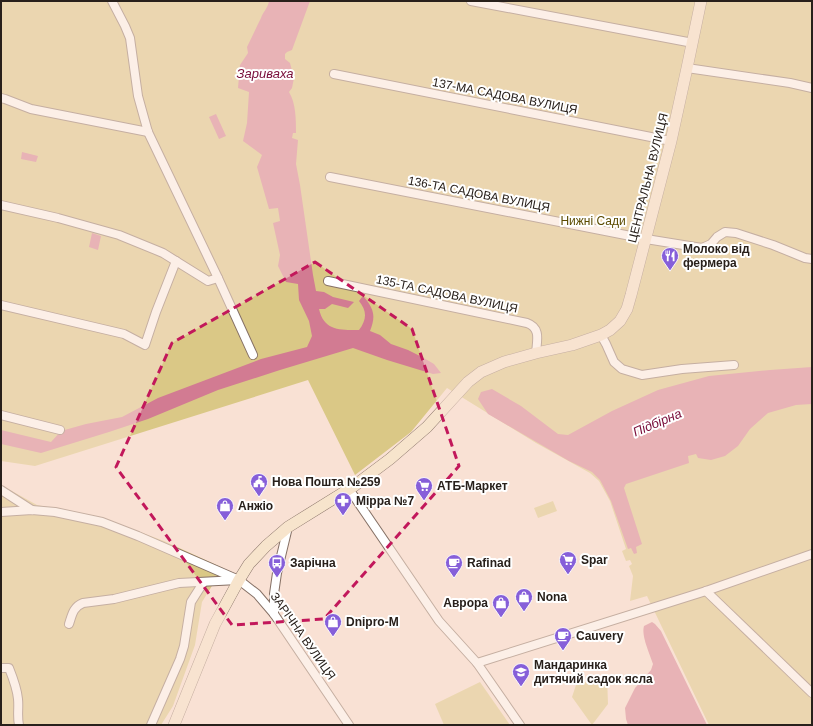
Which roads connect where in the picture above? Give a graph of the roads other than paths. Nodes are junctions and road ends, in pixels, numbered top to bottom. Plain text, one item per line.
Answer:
1 (112, 1) edge
2 (471, 1) edge
3 (701, 1) edge
4 (693, 43) junction
5 (688, 68) junction
6 (334, 74) dead end
7 (812, 88) edge
8 (1, 98) edge
9 (148, 132) junction
10 (671, 141) junction
11 (330, 177) dead end
12 (1, 205) edge
13 (646, 239) junction
14 (812, 259) edge
15 (176, 261) junction
16 (218, 278) junction
17 (328, 281) dead end
18 (1, 305) edge
19 (601, 335) junction
20 (536, 353) junction
21 (253, 355) dead end
22 (734, 365) dead end
23 (1, 415) edge
24 (60, 430) dead end
25 (349, 489) junction
26 (1, 490) edge
27 (32, 510) junction
28 (1, 512) edge
29 (288, 527) junction
30 (812, 554) edge
31 (239, 580) junction
32 (203, 583) junction
33 (706, 591) junction
34 (274, 614) junction
35 (69, 624) dead end
36 (477, 663) junction
37 (1, 668) edge
38 (812, 693) edge
39 (19, 725) edge
40 (151, 725) edge
41 (174, 725) edge
42 (349, 725) edge
43 (520, 725) edge

1 - 9 street
2 - 4 street
3 - 4 street, ЦЕНТРАЛЬНА ВУЛИЦЯ
4 - 5 street, ЦЕНТРАЛЬНА ВУЛИЦЯ
5 - 7 street
5 - 10 street, ЦЕНТРАЛЬНА ВУЛИЦЯ
6 - 10 street, 137-МА САДОВА ВУЛИЦЯ
8 - 9 street
9 - 16 street
10 - 13 street, ЦЕНТРАЛЬНА ВУЛИЦЯ
11 - 13 street, 136-ТА САДОВА ВУЛИЦЯ
12 - 15 street
13 - 14 street, 136-ТА САДОВА ВУЛИЦЯ
13 - 19 street, ЦЕНТРАЛЬНА ВУЛИЦЯ
15 - 16 street
15 - 18 street
16 - 21 street
17 - 20 street, 135-ТА САДОВА ВУЛИЦЯ
19 - 20 street, ЦЕНТРАЛЬНА ВУЛИЦЯ
19 - 22 street
20 - 25 street, ЦЕНТРАЛЬНА ВУЛИЦЯ
23 - 24 street
25 - 29 street, ЦЕНТРАЛЬНА ВУЛИЦЯ
25 - 36 street
26 - 27 street
27 - 28 street, ЗАРІЧНА ВУЛИЦЯ
27 - 31 street, ЗАРІЧНА ВУЛИЦЯ
29 - 31 street, ЦЕНТРАЛЬНА ВУЛИЦЯ
29 - 34 street
30 - 33 street
31 - 32 street
31 - 34 street, ЗАРІЧНА ВУЛИЦЯ
31 - 41 street
32 - 35 street
32 - 40 street
33 - 36 street
33 - 38 street
34 - 42 street, ЗАРІЧНА ВУЛИЦЯ
36 - 43 street
37 - 39 street

